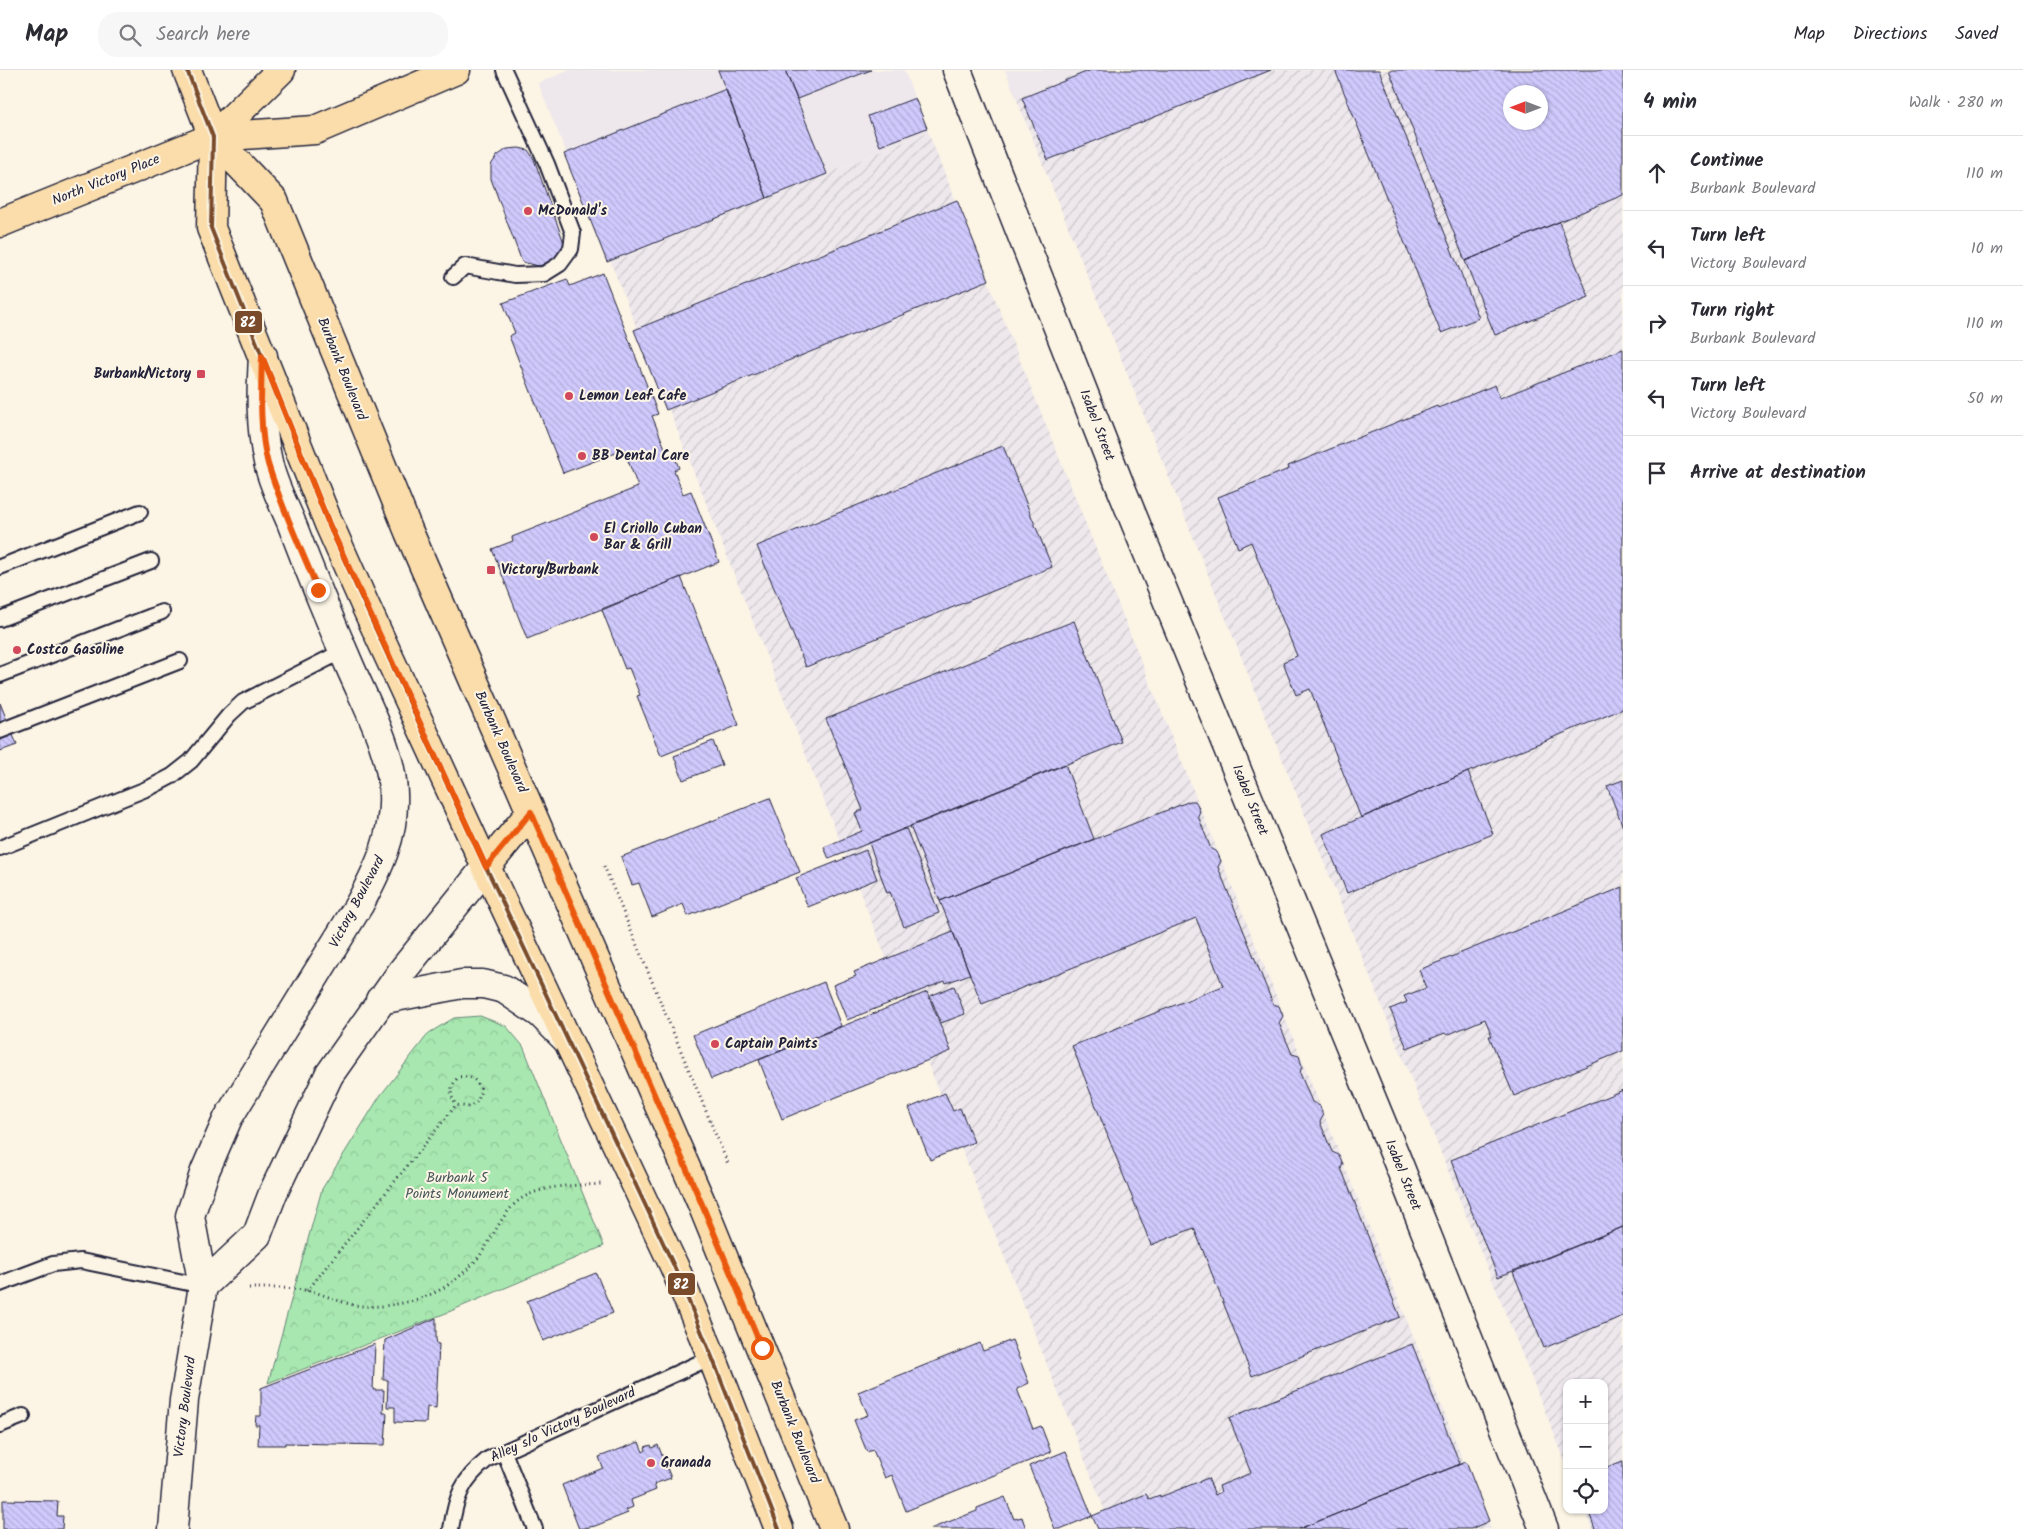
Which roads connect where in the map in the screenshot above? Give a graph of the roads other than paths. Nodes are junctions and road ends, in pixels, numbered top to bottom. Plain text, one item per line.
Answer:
1 (187, 70) edge
2 (281, 70) edge
3 (456, 70) edge
4 (504, 70) edge
5 (957, 70) edge
6 (213, 137) junction
7 (0, 222) edge
8 (453, 277) dead end
9 (262, 356) junction
10 (140, 512) dead end
11 (151, 561) dead end
12 (0, 567) edge
13 (162, 612) dead end
14 (0, 619) edge
15 (343, 651) junction
16 (180, 661) dead end
17 (0, 675) edge
18 (0, 731) edge
19 (531, 812) junction
20 (0, 848) edge
21 (486, 867) junction
22 (380, 1000) junction
23 (568, 1041) junction
24 (0, 1284) edge
25 (203, 1286) junction
26 (712, 1357) junction
27 (23, 1416) dead end
28 (0, 1425) edge
29 (504, 1452) junction
30 (173, 1529) edge
31 (451, 1529) edge
32 (535, 1529) edge
33 (779, 1529) edge
34 (834, 1529) edge
35 (1544, 1529) edge

1 - 6 main road, Burbank Boulevard
2 - 6 main road
3 - 6 main road
4 - 8 lane
5 - 35 main road, Isabel Street
6 - 7 main road, North Victory Place
6 - 9 main road, Burbank Boulevard
6 - 19 main road, Burbank Boulevard
9 - 15 main road, Victory Boulevard
9 - 21 main road, Burbank Boulevard
10 - 12 lane
11 - 14 lane
13 - 17 lane
15 - 20 lane
15 - 25 main road, Victory Boulevard
16 - 18 lane
19 - 21 main road
19 - 34 main road, Burbank Boulevard
21 - 22 main road
21 - 23 main road, Burbank Boulevard
22 - 23 main road
22 - 25 main road
23 - 26 main road, Burbank Boulevard
24 - 25 lane
25 - 30 main road, Victory Boulevard
26 - 29 lane, Alley s/o Victory Boulevard
26 - 33 main road, Burbank Boulevard
27 - 28 lane
29 - 31 lane, Alley s/o Victory Boulevard
29 - 32 lane

